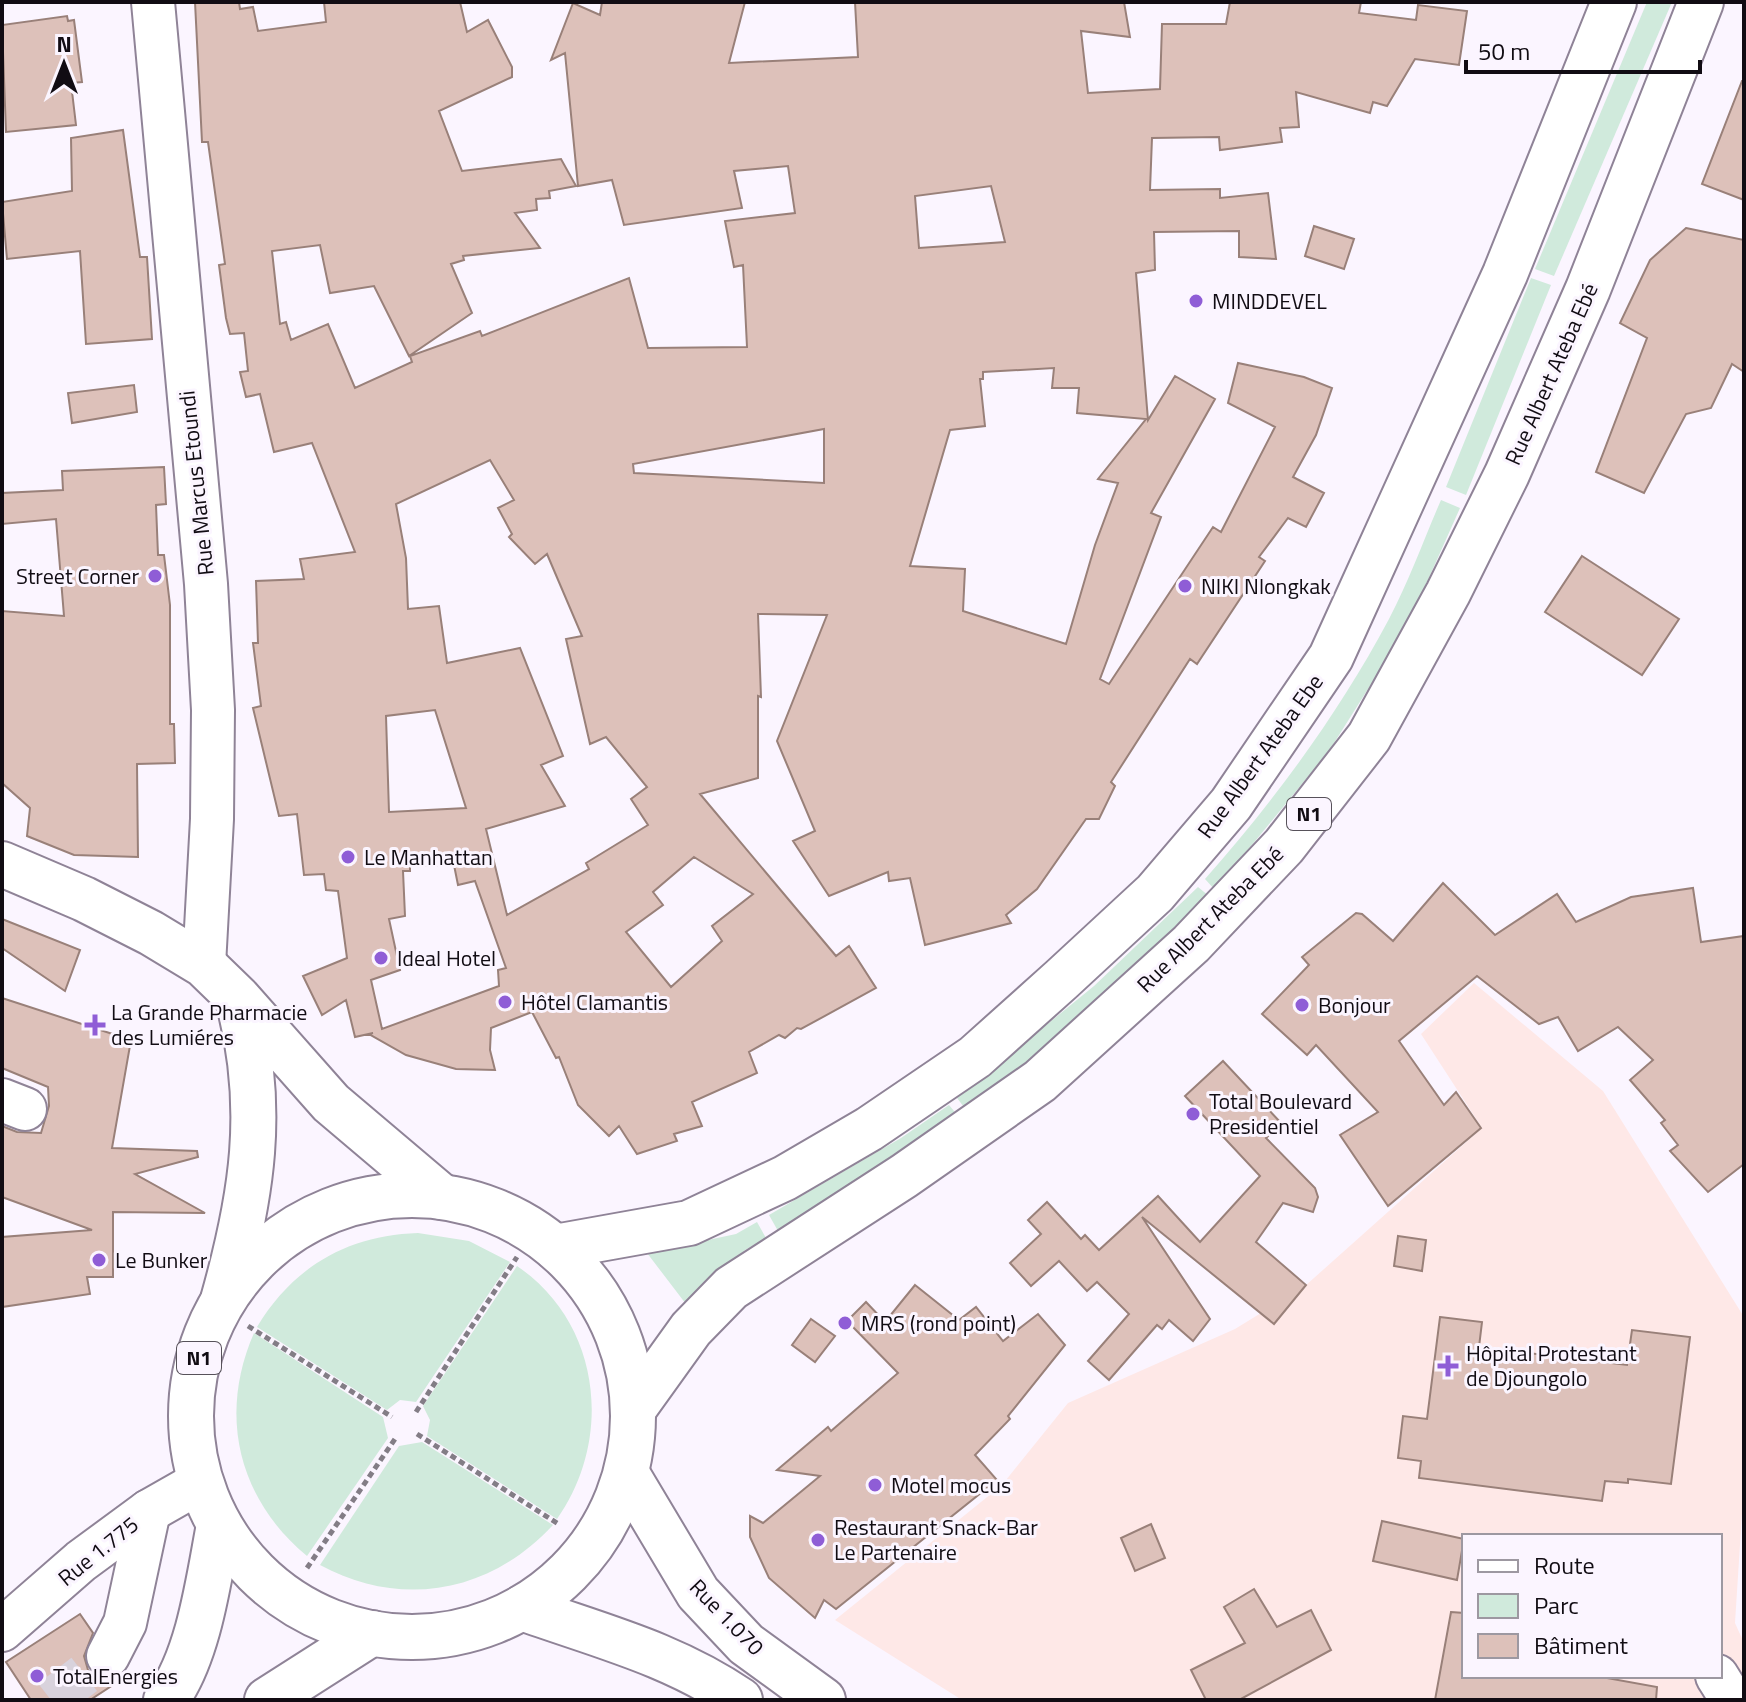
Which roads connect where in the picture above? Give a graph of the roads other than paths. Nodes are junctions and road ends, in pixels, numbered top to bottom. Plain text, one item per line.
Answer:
1 (153, 2) edge
2 (1614, 2) edge
3 (1701, 2) edge
4 (2, 864) edge
5 (204, 965) junction
6 (238, 998) junction
7 (442, 1197) junction
8 (536, 1252) junction
9 (235, 1312) junction
10 (635, 1407) junction
11 (627, 1474) junction
12 (200, 1482) junction
13 (149, 1511) junction
14 (219, 1525) junction
15 (522, 1608) junction
16 (2, 1630) edge
17 (372, 1633) junction
18 (108, 1656) tunnel mouth
19 (1718, 1678) edge
20 (166, 1700) edge
21 (267, 1700) edge
22 (740, 1700) edge
23 (823, 1700) edge
24 (1732, 1700) edge

1 - 5 street, Rue Marcus Etoundi
2 - 8 main road, Rue Albert Ateba Ebe
3 - 10 main road, Rue Albert Ateba Ebé / N1
4 - 5 main road
5 - 6 main road
6 - 7 main road
6 - 9 main road
7 - 8 main road, N1
7 - 9 main road, N1
8 - 10 main road, N1
9 - 12 main road, N1
10 - 11 main road, N1
11 - 15 main road, N1
11 - 23 main road, Rue 1.070
12 - 13 street, Rue 1.775
12 - 14 main road, N1
13 - 16 street, Rue 1.775
13 - 18 street
14 - 17 main road, N1
14 - 20 main road
15 - 17 main road, N1
15 - 22 main road
17 - 21 main road
19 - 24 street

